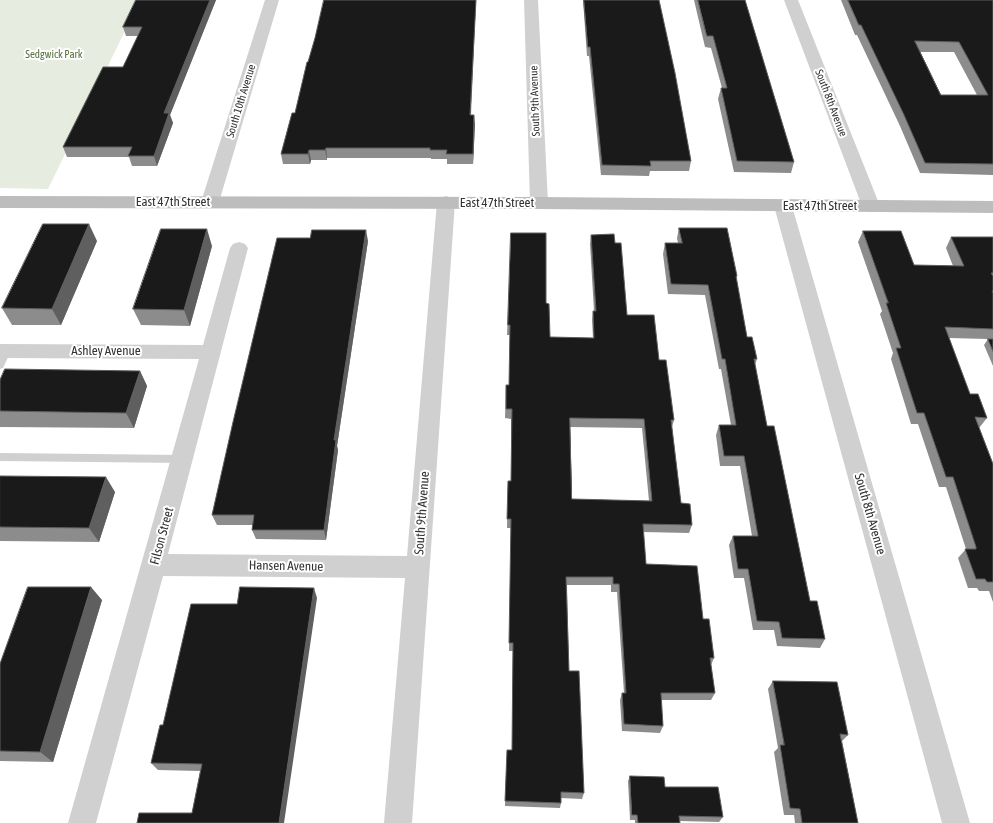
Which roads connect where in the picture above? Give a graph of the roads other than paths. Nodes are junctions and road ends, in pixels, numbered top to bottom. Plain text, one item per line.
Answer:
1 (272, 0) edge
2 (531, 0) edge
3 (791, 0) edge
4 (0, 202) edge
5 (210, 202) junction
6 (446, 202) junction
7 (538, 203) junction
8 (783, 206) junction
9 (871, 206) junction
10 (993, 207) edge
11 (240, 248) dead end
12 (212, 352) junction
13 (2, 355) edge
14 (0, 457) edge
15 (183, 459) junction
16 (154, 565) junction
17 (418, 567) junction
18 (82, 823) edge
19 (398, 823) edge
20 (956, 823) edge

1 - 5 street, South 10th Avenue
2 - 7 street, South 9th Avenue
3 - 9 street, South 8th Avenue
4 - 5 main road, East 47th Street
5 - 6 main road, East 47th Street
6 - 7 main road, East 47th Street
6 - 17 street, South 9th Avenue
7 - 8 main road, East 47th Street
8 - 9 main road, East 47th Street
8 - 20 street, South 8th Avenue
9 - 10 main road, East 47th Street
11 - 12 street, Filson Street
12 - 13 street, Ashley Avenue
12 - 15 street, Filson Street
14 - 15 lane
15 - 16 street, Filson Street
16 - 17 street, Hansen Avenue
16 - 18 street, Filson Street
17 - 19 street, South 9th Avenue

